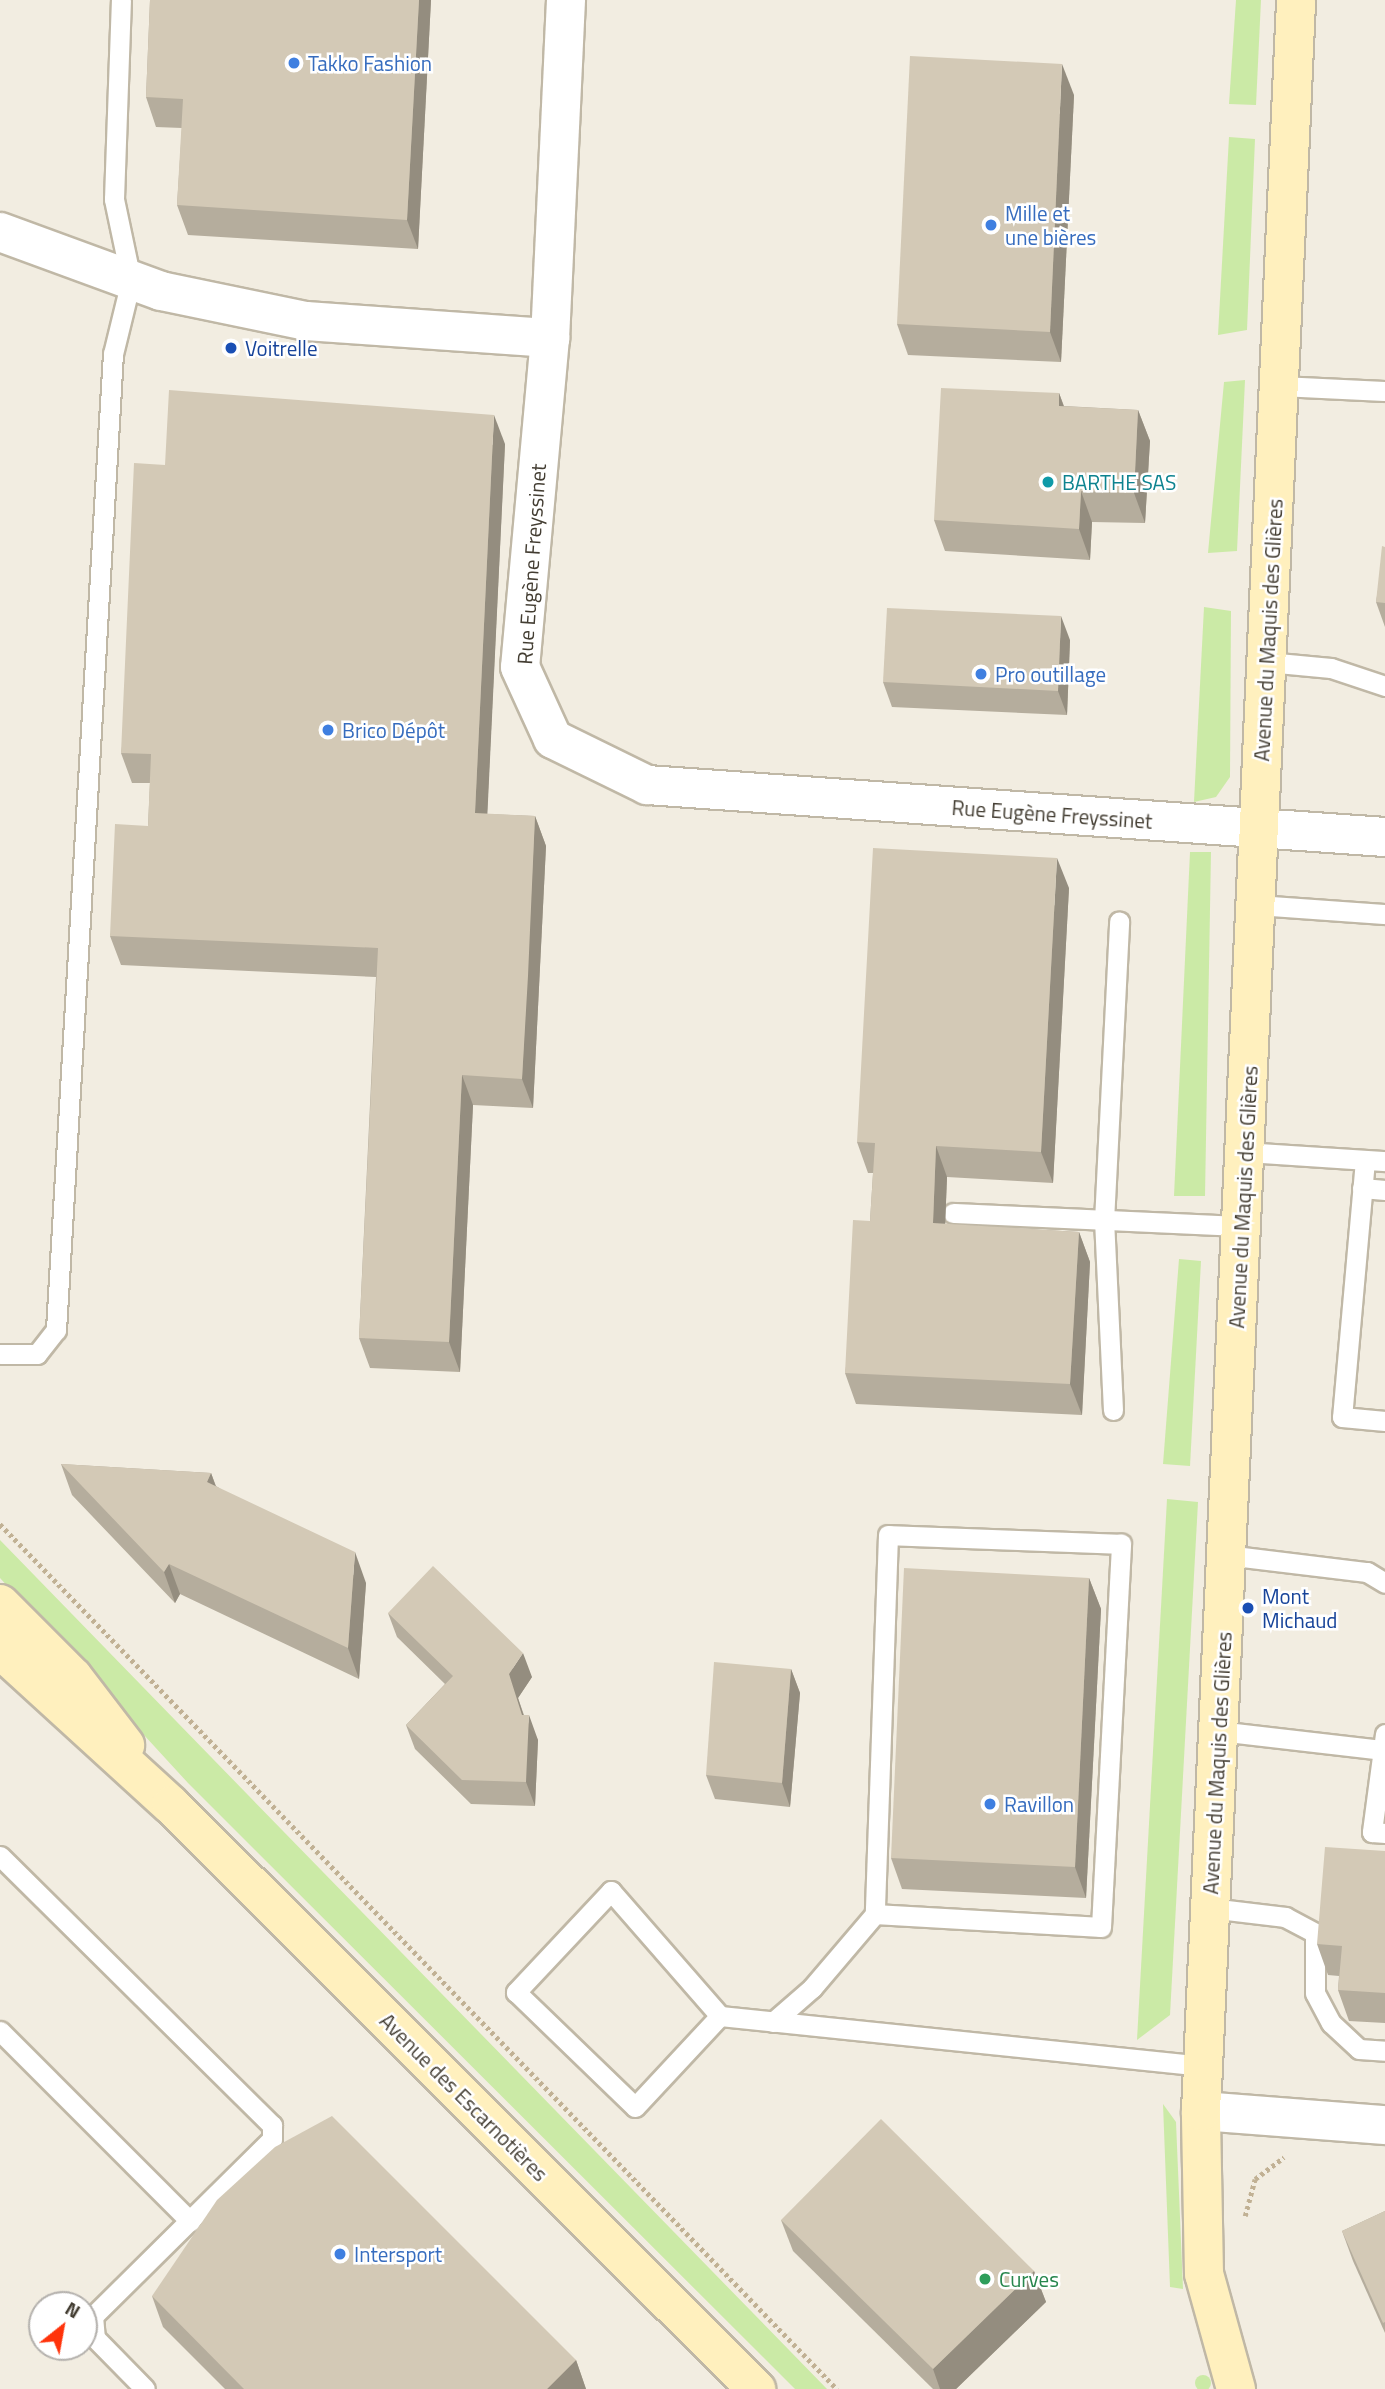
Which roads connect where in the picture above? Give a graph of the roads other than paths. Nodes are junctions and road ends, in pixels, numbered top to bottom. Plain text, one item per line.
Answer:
1 (121, 0) edge
2 (566, 0) edge
3 (1296, 0) edge
4 (0, 232) edge
5 (131, 280) junction
6 (550, 338) junction
7 (1279, 386) junction
8 (1385, 391) edge
9 (1267, 662) junction
10 (1385, 686) edge
11 (1260, 828) junction
12 (1385, 837) edge
13 (1256, 905) junction
14 (1385, 914) edge
15 (1119, 921) dead end
16 (1245, 1152) junction
17 (1365, 1160) junction
18 (1385, 1161) edge
19 (1362, 1188) junction
20 (1385, 1190) edge
21 (953, 1213) dead end
22 (1104, 1221) junction
23 (1241, 1226) junction
24 (0, 1354) edge
25 (1113, 1410) dead end
26 (1385, 1421) edge
27 (1226, 1555) junction
28 (1385, 1583) edge
29 (0, 1604) edge
30 (0, 1650) edge
31 (1218, 1731) junction
32 (1384, 1742) edge
33 (171, 1805) junction
34 (1385, 1833) edge
35 (0, 1856) edge
36 (1210, 1908) junction
37 (875, 1914) junction
38 (720, 2017) junction
39 (773, 2022) junction
40 (0, 2031) edge
41 (1385, 2051) edge
42 (1203, 2066) junction
43 (1201, 2111) junction
44 (1385, 2125) edge
45 (190, 2221) junction
46 (145, 2389) edge
47 (756, 2389) edge
48 (1236, 2389) edge

1 - 5 lane
2 - 6 street, Rue Eugène Freyssinet
3 - 7 main road, Avenue du Maquis des Glières
4 - 5 street
5 - 6 street
5 - 24 lane
6 - 11 street, Rue Eugène Freyssinet
7 - 8 lane
7 - 9 main road, Avenue du Maquis des Glières
9 - 10 lane
9 - 11 main road, Avenue du Maquis des Glières
11 - 12 street, Rue Eugène Freyssinet
11 - 13 main road, Avenue du Maquis des Glières
13 - 14 lane
13 - 16 main road, Avenue du Maquis des Glières
15 - 22 lane
16 - 17 lane
16 - 23 main road, Avenue du Maquis des Glières
17 - 18 lane
17 - 19 lane
19 - 20 lane
19 - 26 lane
21 - 22 lane
22 - 23 lane
22 - 25 lane
23 - 27 main road, Avenue du Maquis des Glières
27 - 28 lane
27 - 31 main road, Avenue du Maquis des Glières
29 - 33 main road, Avenue des Escarnotières
30 - 33 main road, Avenue des Escarnotières
31 - 32 lane
31 - 36 main road, Avenue du Maquis des Glières
32 - 34 lane
33 - 47 main road, Avenue des Escarnotières
35 - 45 lane
36 - 41 lane
36 - 42 main road, Avenue du Maquis des Glières
37 - 37 lane
37 - 39 lane
38 - 38 lane
38 - 39 lane
39 - 42 lane
40 - 45 lane
42 - 43 main road, Avenue du Maquis des Glières
43 - 44 street
43 - 48 main road, Avenue du Maquis des Glières
45 - 46 lane

